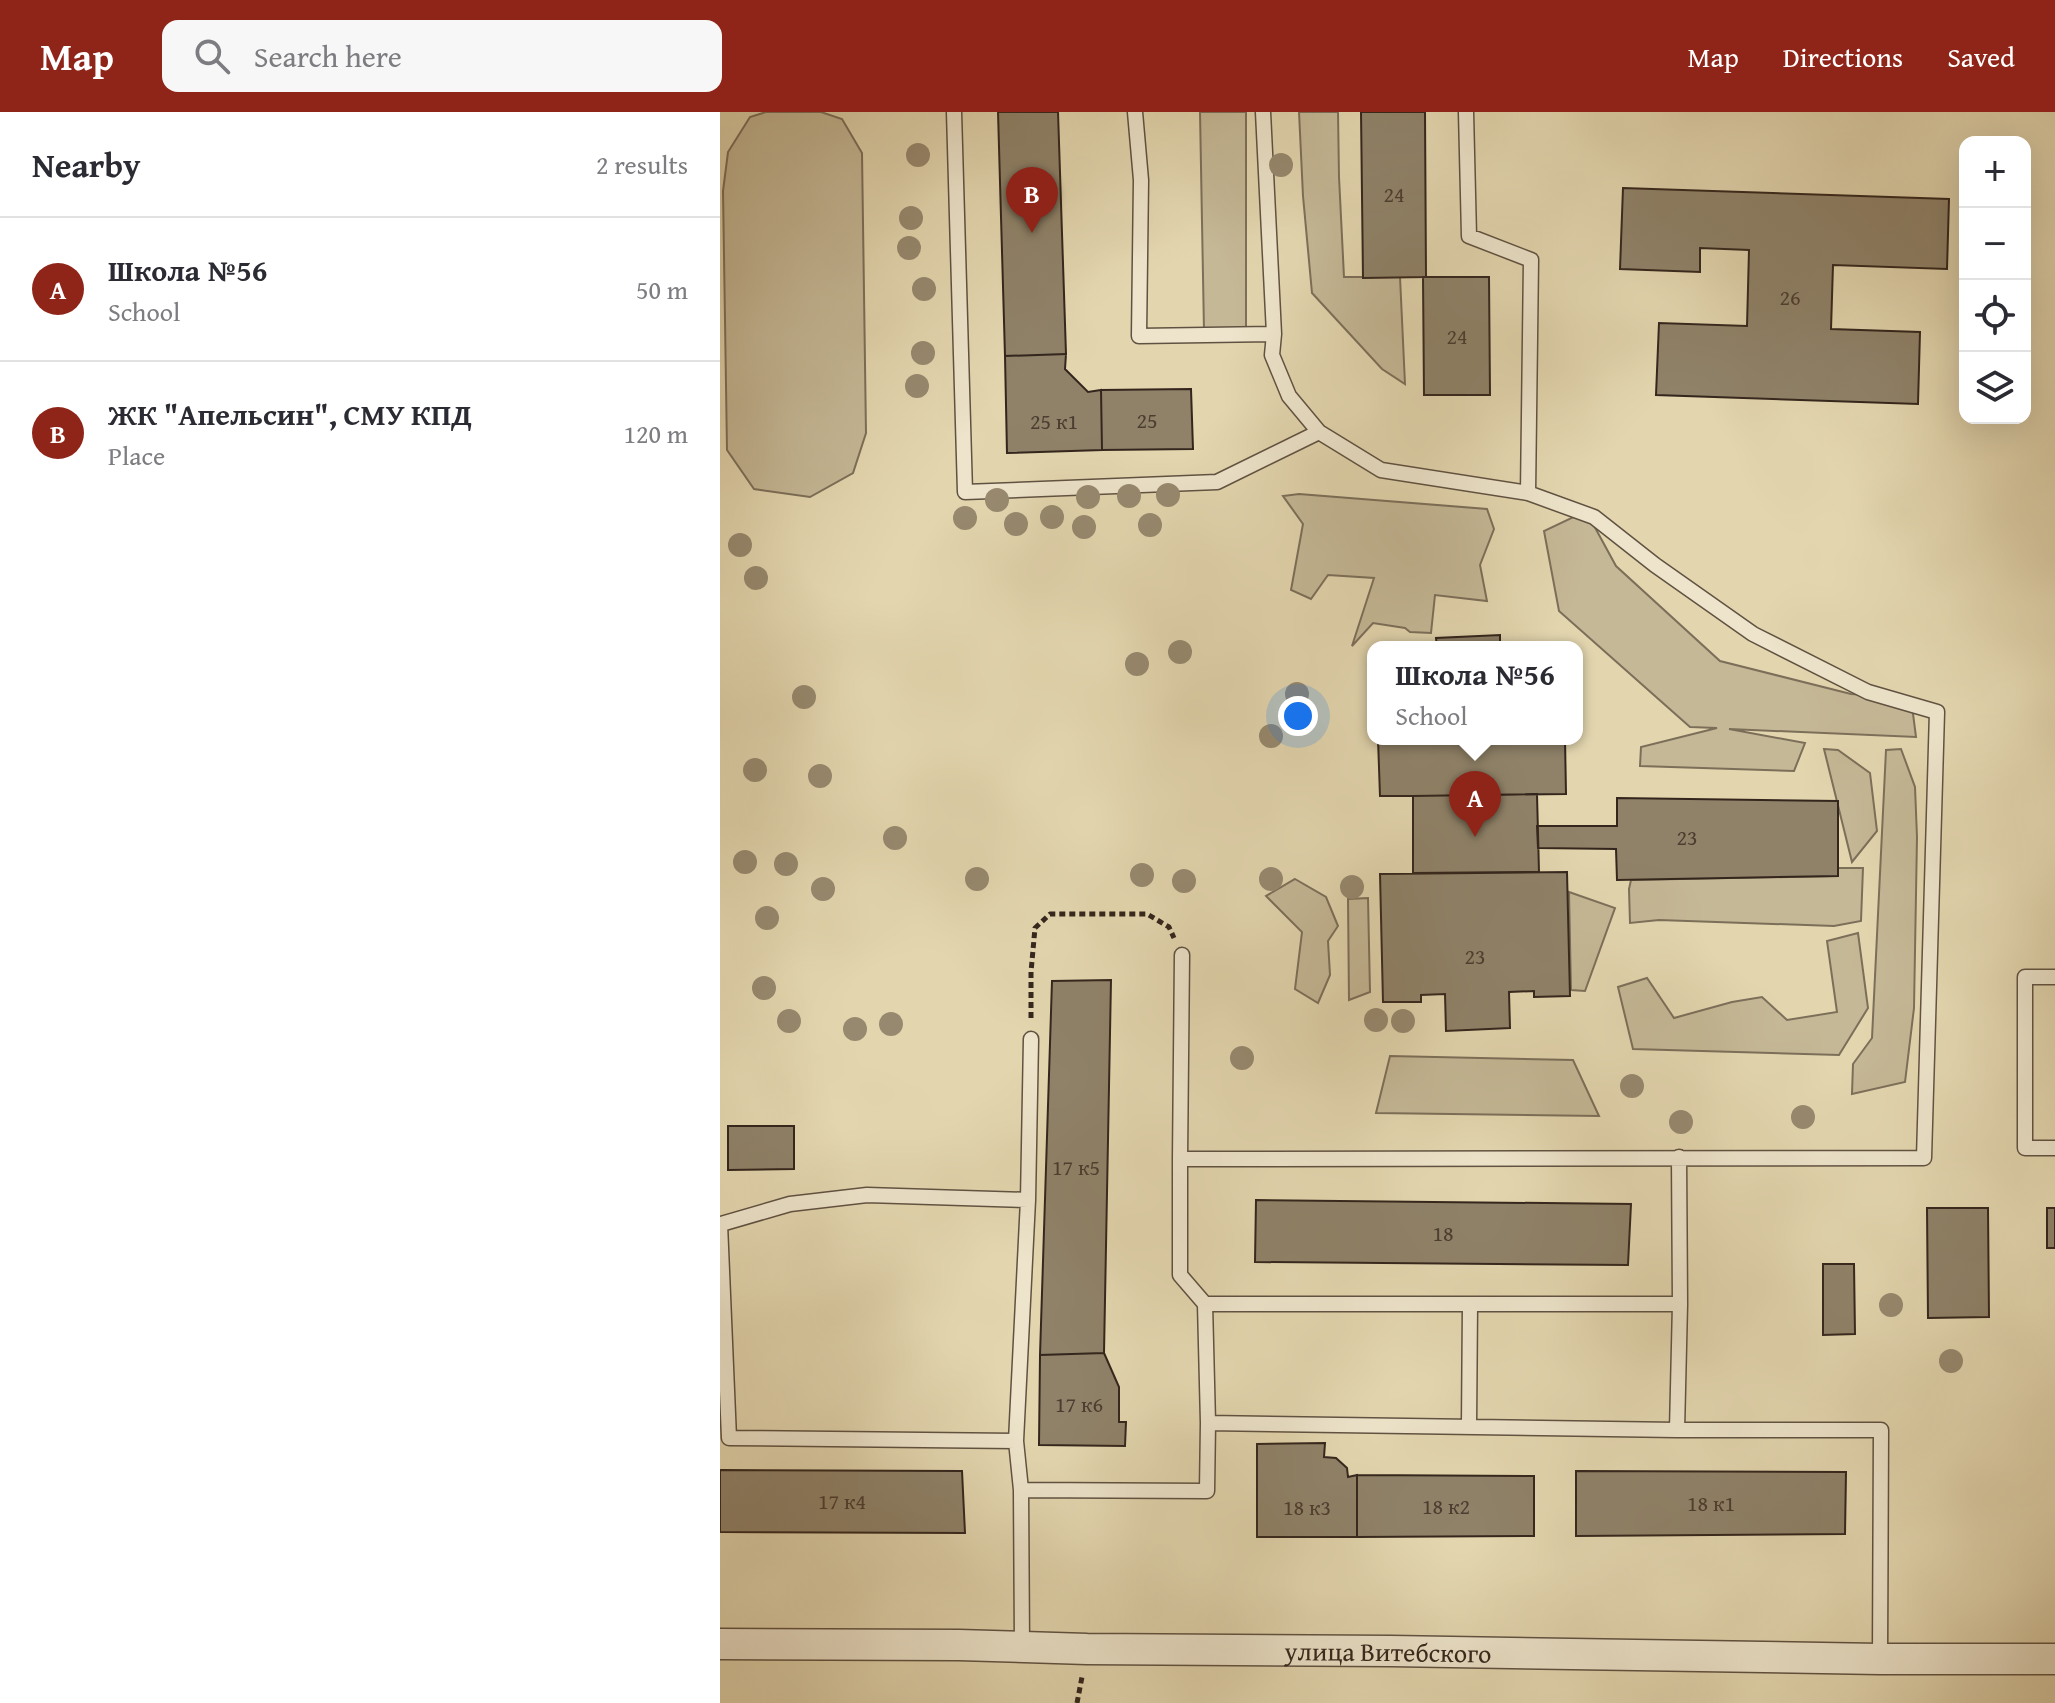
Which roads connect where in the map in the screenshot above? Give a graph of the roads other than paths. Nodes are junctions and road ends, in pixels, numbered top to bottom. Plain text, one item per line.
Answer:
1 (954, 112) edge
2 (1135, 112) edge
3 (1263, 112) edge
4 (1466, 112) edge
5 (1274, 334) junction
6 (1319, 432) junction
7 (1528, 493) junction
8 (1182, 955) road end
9 (2055, 977) edge
10 (1031, 1039) road end
11 (2055, 1148) edge
12 (1679, 1157) junction
13 (1180, 1159) junction
14 (1028, 1200) junction
15 (720, 1224) edge
16 (1205, 1304) junction
17 (1470, 1304) junction
18 (1680, 1304) junction
19 (1208, 1423) junction
20 (1469, 1426) junction
21 (1677, 1430) junction
22 (1016, 1441) junction
23 (1021, 1490) junction
24 (720, 1644) edge
25 (1022, 1646) junction
26 (1880, 1659) junction
27 (2055, 1659) edge

1 - 6 lane
2 - 5 lane
3 - 5 lane
4 - 7 lane
5 - 6 lane
6 - 7 lane
7 - 12 lane
8 - 13 lane
9 - 11 lane
10 - 14 lane
12 - 13 lane
12 - 18 lane
13 - 16 lane
14 - 15 lane
14 - 22 lane
15 - 22 lane
16 - 17 lane
16 - 19 lane
17 - 18 lane
17 - 20 lane
18 - 21 lane
19 - 20 lane
19 - 23 lane
20 - 21 lane
21 - 26 lane
22 - 23 lane
23 - 25 lane
24 - 25 street, улица Витебского
25 - 26 street, улица Витебского
26 - 27 street, улица Витебского

